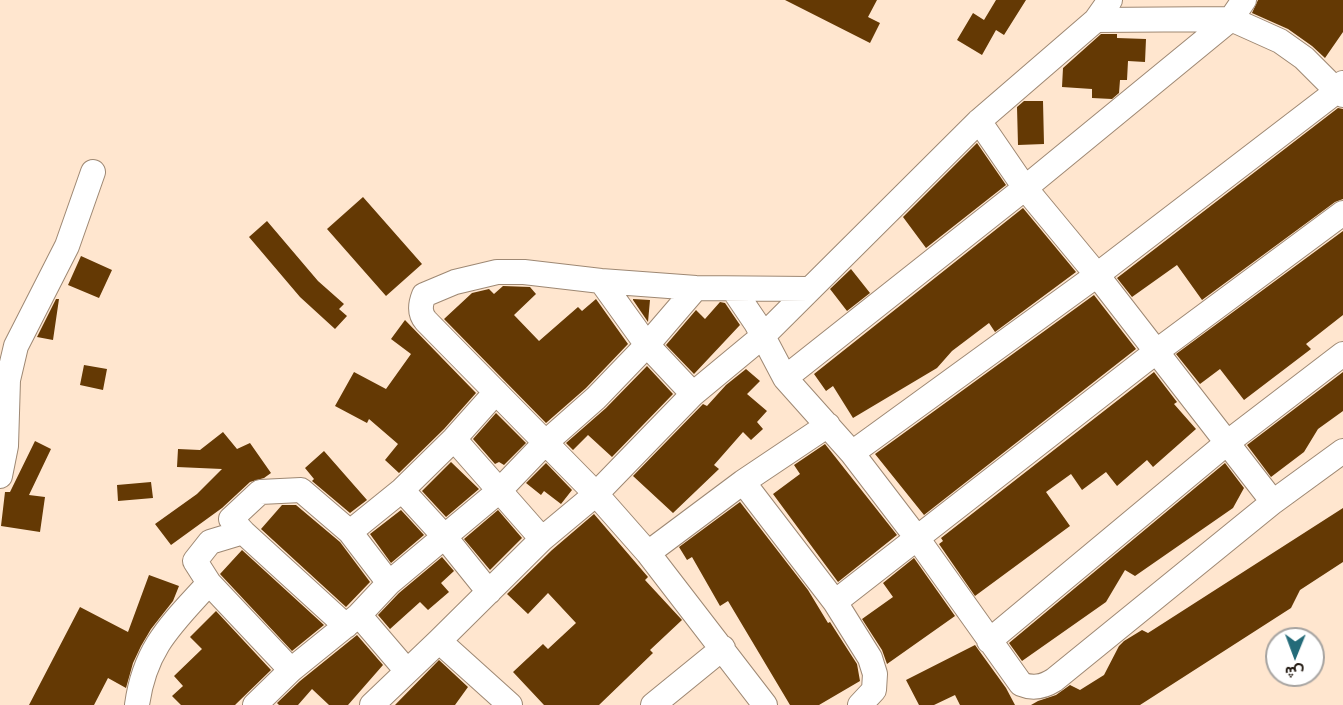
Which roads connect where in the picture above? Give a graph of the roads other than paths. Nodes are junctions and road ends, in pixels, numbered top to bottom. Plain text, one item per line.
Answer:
1 (1110, 0) edge
2 (1238, 10) edge
3 (1096, 20) junction
4 (1341, 90) edge
5 (979, 121) junction
6 (93, 171) dead end
7 (1025, 188) junction
8 (1343, 213) edge
9 (1097, 275) junction
10 (601, 281) junction
11 (696, 288) junction
12 (733, 289) junction
13 (809, 289) junction
14 (763, 336) junction
15 (647, 345) junction
16 (1156, 351) junction
17 (1343, 354) edge
18 (785, 378) junction
19 (496, 392) junction
20 (693, 394) junction
21 (828, 425) junction
22 (454, 440) junction
23 (1228, 442) junction
24 (545, 443) junction
25 (1343, 452) edge
26 (852, 453) junction
27 (0, 476) edge
28 (743, 482) junction
29 (402, 490) junction
30 (499, 491) junction
31 (596, 494) junction
32 (1273, 502) junction
33 (243, 532) junction
34 (350, 532) junction
35 (444, 536) junction
36 (917, 538) junction
37 (542, 539) junction
38 (648, 553) junction
39 (209, 583) junction
40 (389, 583) junction
41 (489, 592) junction
42 (836, 602) junction
43 (352, 621) junction
44 (439, 641) junction
45 (989, 641) junction
46 (723, 648) junction
47 (291, 670) junction
48 (407, 671) junction
49 (137, 705) edge
50 (255, 705) edge
51 (372, 705) edge
52 (510, 705) edge
53 (653, 705) edge
54 (765, 705) edge
55 (860, 705) edge

1 - 3 street
2 - 3 street
2 - 4 street
2 - 7 street
3 - 5 street
4 - 9 street
5 - 7 street
5 - 13 street
6 - 27 street
7 - 9 street
7 - 18 street
8 - 16 street
9 - 16 street
9 - 26 street
10 - 11 street
10 - 15 street
10 - 19 street
11 - 12 street
11 - 15 street
12 - 13 street
12 - 14 street
13 - 14 street
14 - 18 street
14 - 20 street
15 - 20 street
15 - 24 street
16 - 23 street
16 - 36 street
17 - 23 street
18 - 21 street
19 - 22 street
19 - 24 street
20 - 31 street
21 - 26 street
21 - 28 street
22 - 29 street
22 - 30 street
23 - 32 street
23 - 45 street
24 - 30 street
24 - 31 street
25 - 32 street
26 - 36 street
28 - 38 street
28 - 42 street
29 - 34 street
29 - 35 street
30 - 35 street
30 - 37 street
31 - 37 street
31 - 38 street
32 - 45 street
33 - 34 street
33 - 39 street
33 - 43 street
34 - 40 street
35 - 40 street
35 - 41 street
36 - 42 street
36 - 45 street
37 - 41 street
38 - 46 street
39 - 47 street
39 - 49 street
40 - 43 street
41 - 44 street
42 - 55 street
43 - 47 street
43 - 48 street
44 - 48 street
44 - 52 street
46 - 53 street
46 - 54 street
47 - 50 street
48 - 51 street

